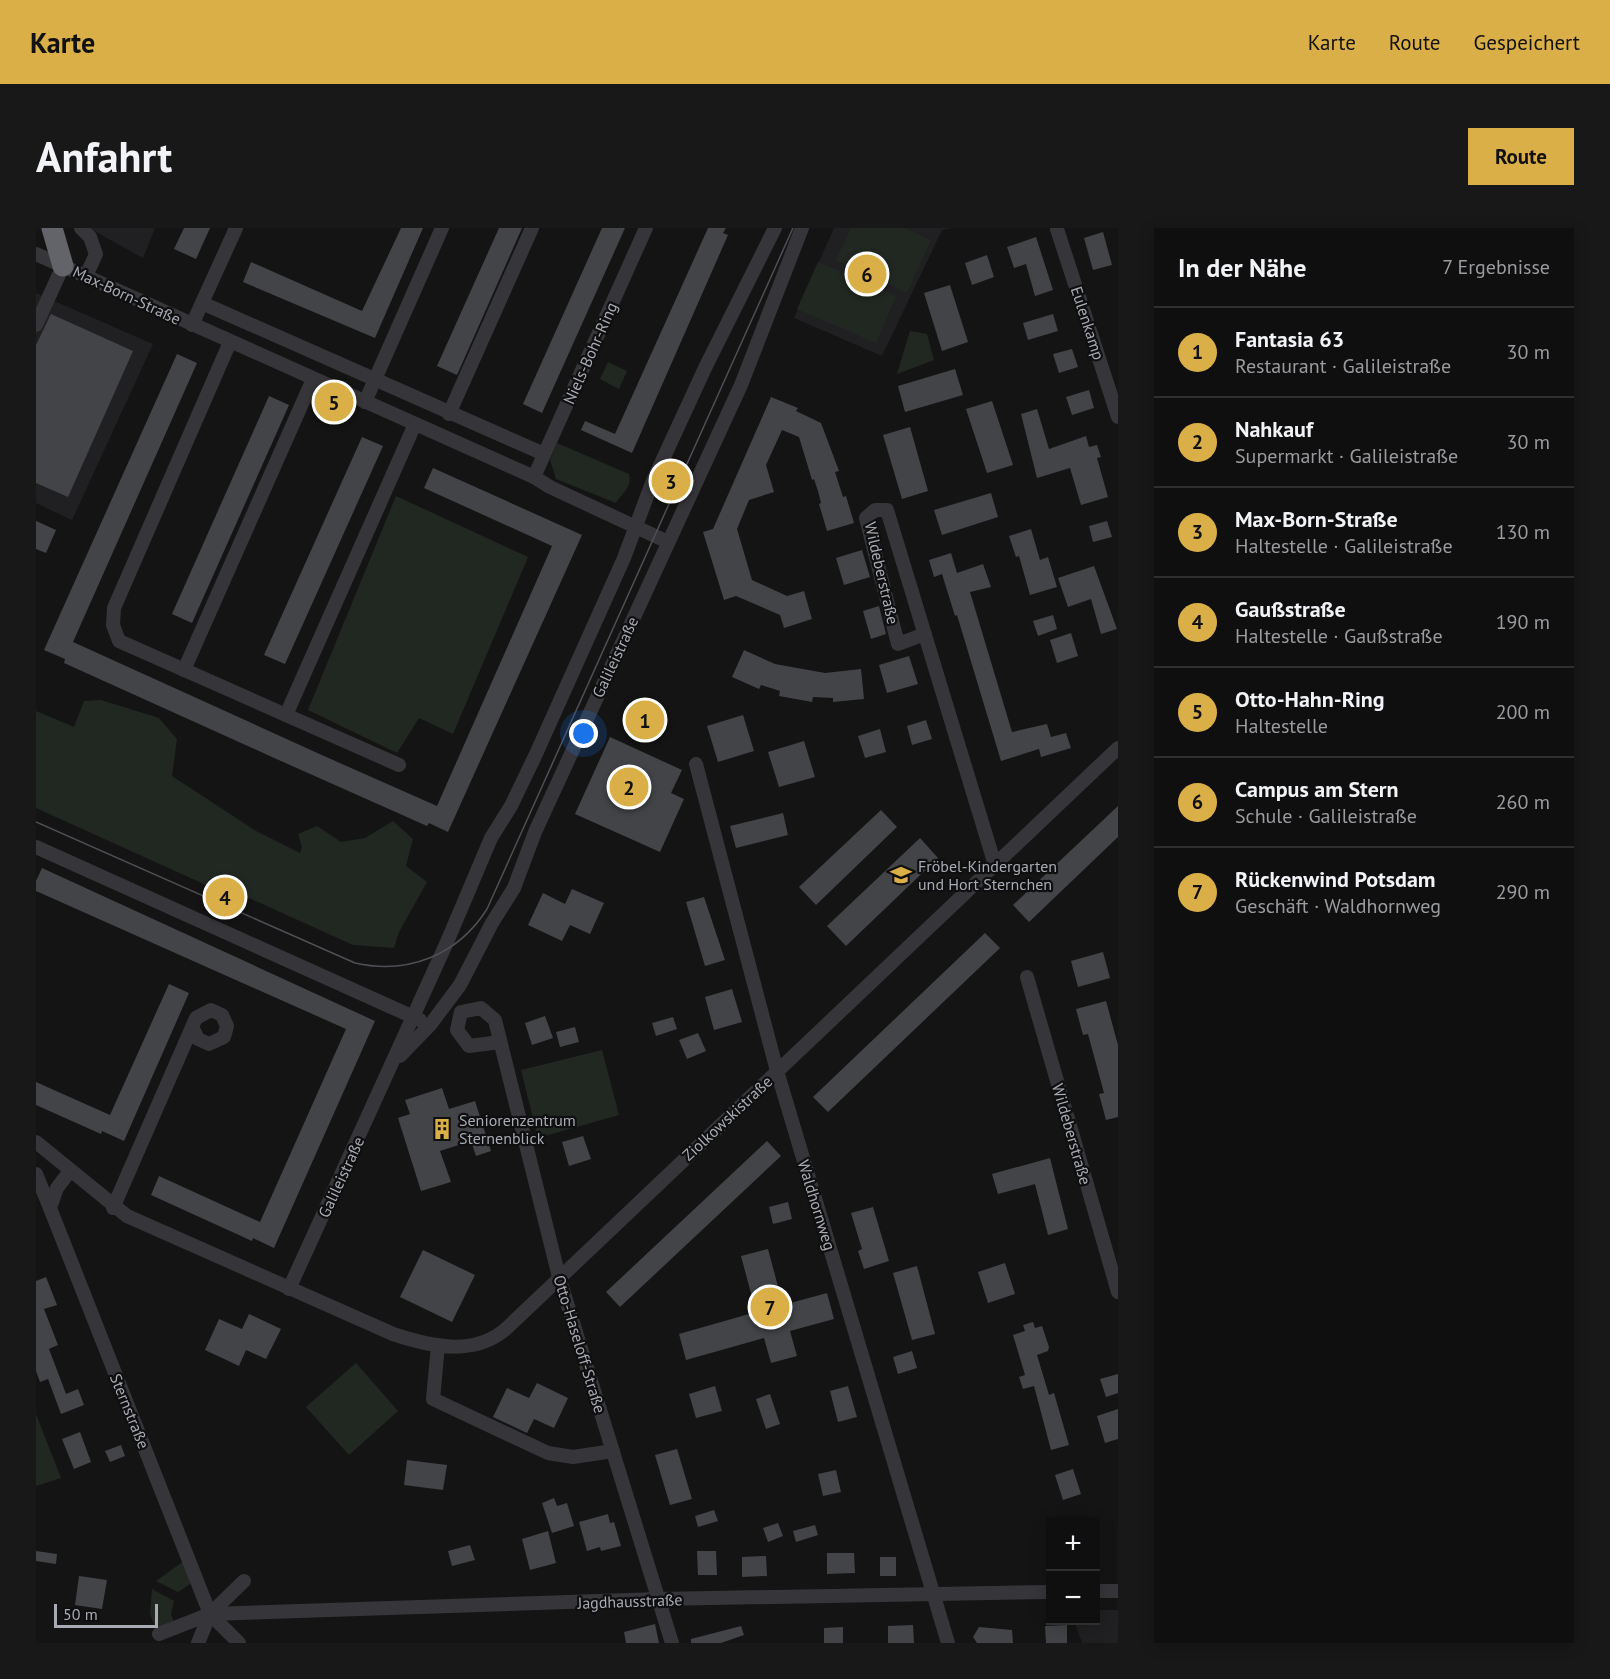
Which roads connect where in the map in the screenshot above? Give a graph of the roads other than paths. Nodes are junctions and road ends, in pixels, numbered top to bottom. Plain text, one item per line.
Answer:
1 (52, 228) edge
2 (81, 228) edge
3 (236, 228) edge
4 (442, 228) edge
5 (532, 228) edge
6 (646, 228) edge
7 (776, 228) edge
8 (802, 228) edge
9 (1057, 229) edge
10 (36, 254) edge
11 (63, 266) junction
12 (86, 276) junction
13 (202, 303) junction
14 (36, 325) edge
15 (192, 325) junction
16 (230, 342) junction
17 (313, 379) junction
18 (374, 380) junction
19 (364, 402) junction
20 (449, 414) junction
21 (1118, 417) edge
22 (415, 424) junction
23 (544, 454) junction
24 (534, 477) junction
25 (635, 527) junction
26 (668, 542) junction
27 (925, 634) junction
28 (184, 670) junction
29 (286, 715) junction
30 (1118, 748) edge
31 (696, 764) dead end
32 (399, 765) dead end
33 (36, 847) edge
34 (995, 865) junction
35 (1027, 977) dead end
36 (414, 1017) junction
37 (430, 1025) junction
38 (193, 1029) dead end
39 (500, 1042) dead end
40 (392, 1064) junction
41 (777, 1071) junction
42 (36, 1142) edge
43 (70, 1171) junction
44 (36, 1174) edge
45 (50, 1208) junction
46 (113, 1208) junction
47 (559, 1277) junction
48 (289, 1289) junction
49 (1118, 1292) edge
50 (438, 1346) junction
51 (613, 1451) junction
52 (244, 1581) dead end
53 (1100, 1591) edge
54 (1118, 1591) edge
55 (1046, 1592) edge
56 (934, 1594) junction
57 (658, 1599) junction
58 (210, 1614) junction
59 (159, 1634) dead end
60 (198, 1643) edge
61 (239, 1643) edge
62 (672, 1643) edge
63 (948, 1643) edge

1 - 11 highway
2 - 12 street
3 - 13 street, Max-Born-Straße
4 - 18 street
5 - 20 street
6 - 23 street, Niels-Bohr-Ring
7 - 25 street, Galileistraße
8 - 26 street, Galileistraße
9 - 21 street, Eulenkamp
10 - 11 street, Max-Born-Straße
11 - 12 street, Max-Born-Straße
11 - 14 street, Max-Born-Straße
12 - 15 street, Max-Born-Straße
13 - 15 street, Max-Born-Straße
13 - 18 street, Max-Born-Straße
15 - 16 street, Max-Born-Straße
16 - 17 street, Max-Born-Straße
16 - 28 street
17 - 19 street, Max-Born-Straße
17 - 28 street
18 - 19 street
18 - 20 street, Max-Born-Straße
19 - 22 street, Max-Born-Straße
20 - 23 street, Max-Born-Straße
22 - 24 street, Max-Born-Straße
22 - 29 street
23 - 24 street, Niels-Bohr-Ring
24 - 25 street, Max-Born-Straße
25 - 26 street, Max-Born-Straße
25 - 36 street, Galileistraße
26 - 37 street, Galileistraße
27 - 27 street, Wildeberstraße
27 - 34 street, Wildeberstraße
28 - 29 street
29 - 32 street
30 - 34 street, Ziolkowskistraße
31 - 41 street, Waldhornweg
33 - 36 street
34 - 41 street, Ziolkowskistraße
35 - 49 street, Wildeberstraße
36 - 37 street
36 - 40 street, Galileistraße
37 - 40 street, Galileistraße
38 - 46 street
39 - 47 street, Otto-Haseloff-Straße
40 - 48 street, Galileistraße
41 - 47 street, Ziolkowskistraße
41 - 56 street, Waldhornweg
42 - 43 street, Ziolkowskistraße
43 - 45 street
43 - 46 street, Ziolkowskistraße
44 - 45 street, Sternstraße
45 - 58 street, Sternstraße
46 - 48 street, Ziolkowskistraße
47 - 50 street, Ziolkowskistraße
47 - 51 street, Otto-Haseloff-Straße
48 - 50 street, Ziolkowskistraße
50 - 51 street
51 - 57 street, Otto-Haseloff-Straße
52 - 58 street
53 - 54 street
55 - 56 street, Jagdhausstraße
56 - 57 street, Jagdhausstraße
56 - 63 street, Waldhornweg
57 - 58 street, Jagdhausstraße
57 - 62 street, Otto-Haseloff-Straße
58 - 59 street
58 - 60 street
58 - 61 street

